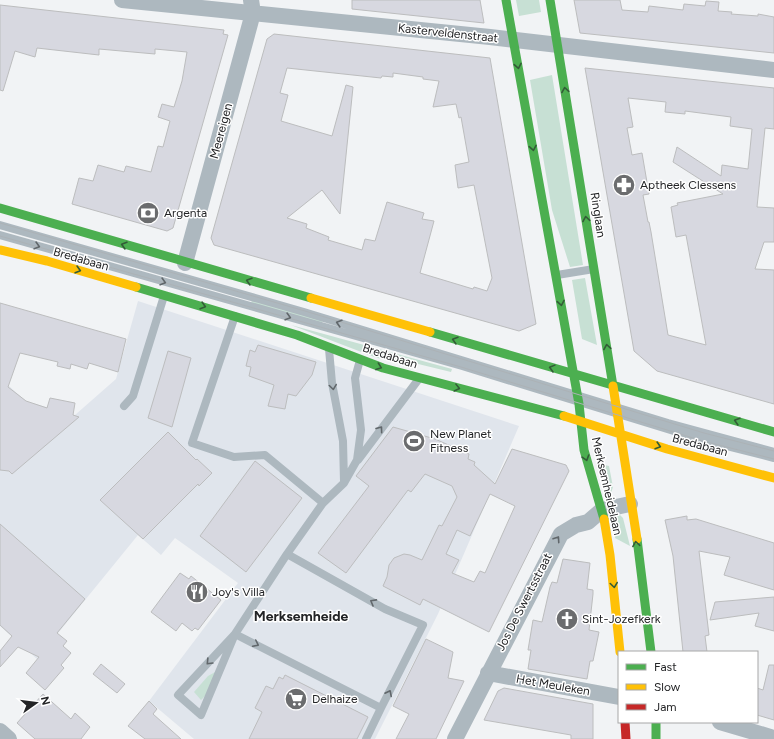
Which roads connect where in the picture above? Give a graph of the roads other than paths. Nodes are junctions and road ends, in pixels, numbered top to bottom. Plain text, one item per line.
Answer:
1 (122, 0) edge
2 (506, 0) edge
3 (550, 0) edge
4 (252, 7) edge
5 (513, 41) junction
6 (558, 46) junction
7 (774, 70) edge
8 (0, 208) edge
9 (0, 224) edge
10 (0, 235) edge
11 (0, 250) edge
12 (185, 263) junction
13 (594, 268) junction
14 (556, 275) junction
15 (164, 295) junction
16 (235, 315) junction
17 (329, 348) junction
18 (360, 360) junction
19 (574, 374) junction
20 (420, 378) junction
21 (613, 386) junction
22 (578, 399) junction
23 (124, 406) dead end
24 (617, 411) junction
25 (581, 420) junction
26 (774, 432) edge
27 (620, 435) junction
28 (360, 440) junction
29 (344, 441) junction
30 (774, 452) edge
31 (774, 458) edge
32 (357, 460) junction
33 (774, 478) edge
34 (344, 483) junction
35 (323, 503) junction
36 (630, 504) junction
37 (602, 510) junction
38 (287, 554) junction
39 (236, 634) junction
40 (620, 651) edge
41 (651, 651) edge
42 (488, 673) junction
43 (618, 697) edge
44 (381, 708) junction
45 (625, 723) edge
46 (656, 723) edge
47 (723, 723) edge
48 (0, 731) edge
49 (774, 738) edge
50 (9, 739) edge
51 (366, 739) edge
52 (455, 739) edge
53 (626, 739) edge
54 (656, 739) edge

1 - 4 street, Kasterveldenstraat
2 - 5 main road
3 - 6 main road, Ringlaan
4 - 5 street, Kasterveldenstraat
4 - 12 street, Meereigen
5 - 6 street, Kasterveldenstraat
5 -> 14 main road
6 - 7 street, Kasterveldenstraat
13 -> 6 main road, Ringlaan
12 -> 8 main road
22 -> 9 lane
10 -> 22 lane
11 -> 15 main road, Bredabaan
19 -> 12 main road
13 - 14 lane
21 -> 13 main road, Ringlaan
14 -> 19 main road
15 -> 16 main road, Bredabaan
15 - 23 lane
16 - 17 main road, Bredabaan
16 - 35 lane
17 - 18 main road, Bredabaan
17 -> 29 lane
18 -> 20 main road, Bredabaan
18 - 28 lane
19 - 21 main road
19 - 22 main road, Merksemheidelaan
20 -> 25 main road, Bredabaan
32 -> 20 lane
21 - 24 main road, Ringlaan
26 -> 21 main road
22 - 24 lane
22 - 25 main road, Merksemheidelaan
24 - 27 main road, Ringlaan
24 - 30 lane
24 - 31 lane
25 - 27 main road, Bredabaan
25 -> 37 main road, Merksemheidelaan
27 -> 33 main road, Bredabaan
27 - 36 main road, Merksemheidelaan
28 - 29 lane
28 - 32 lane
29 - 34 lane
32 - 34 lane
34 - 35 lane
35 - 38 lane
36 - 37 street, Jos De Swertsstraat
41 -> 36 main road, Merksemheidelaan
37 -> 40 main road, Merksemheidelaan
42 -> 37 street, Jos De Swertsstraat
38 - 39 lane
44 -> 38 lane
39 -> 39 lane
39 -> 44 lane
42 - 43 street, Het Meuleken
42 - 52 street, Jos De Swertsstraat
44 - 51 lane
45 - 53 main road
46 - 54 main road
47 - 49 street
48 - 50 street

